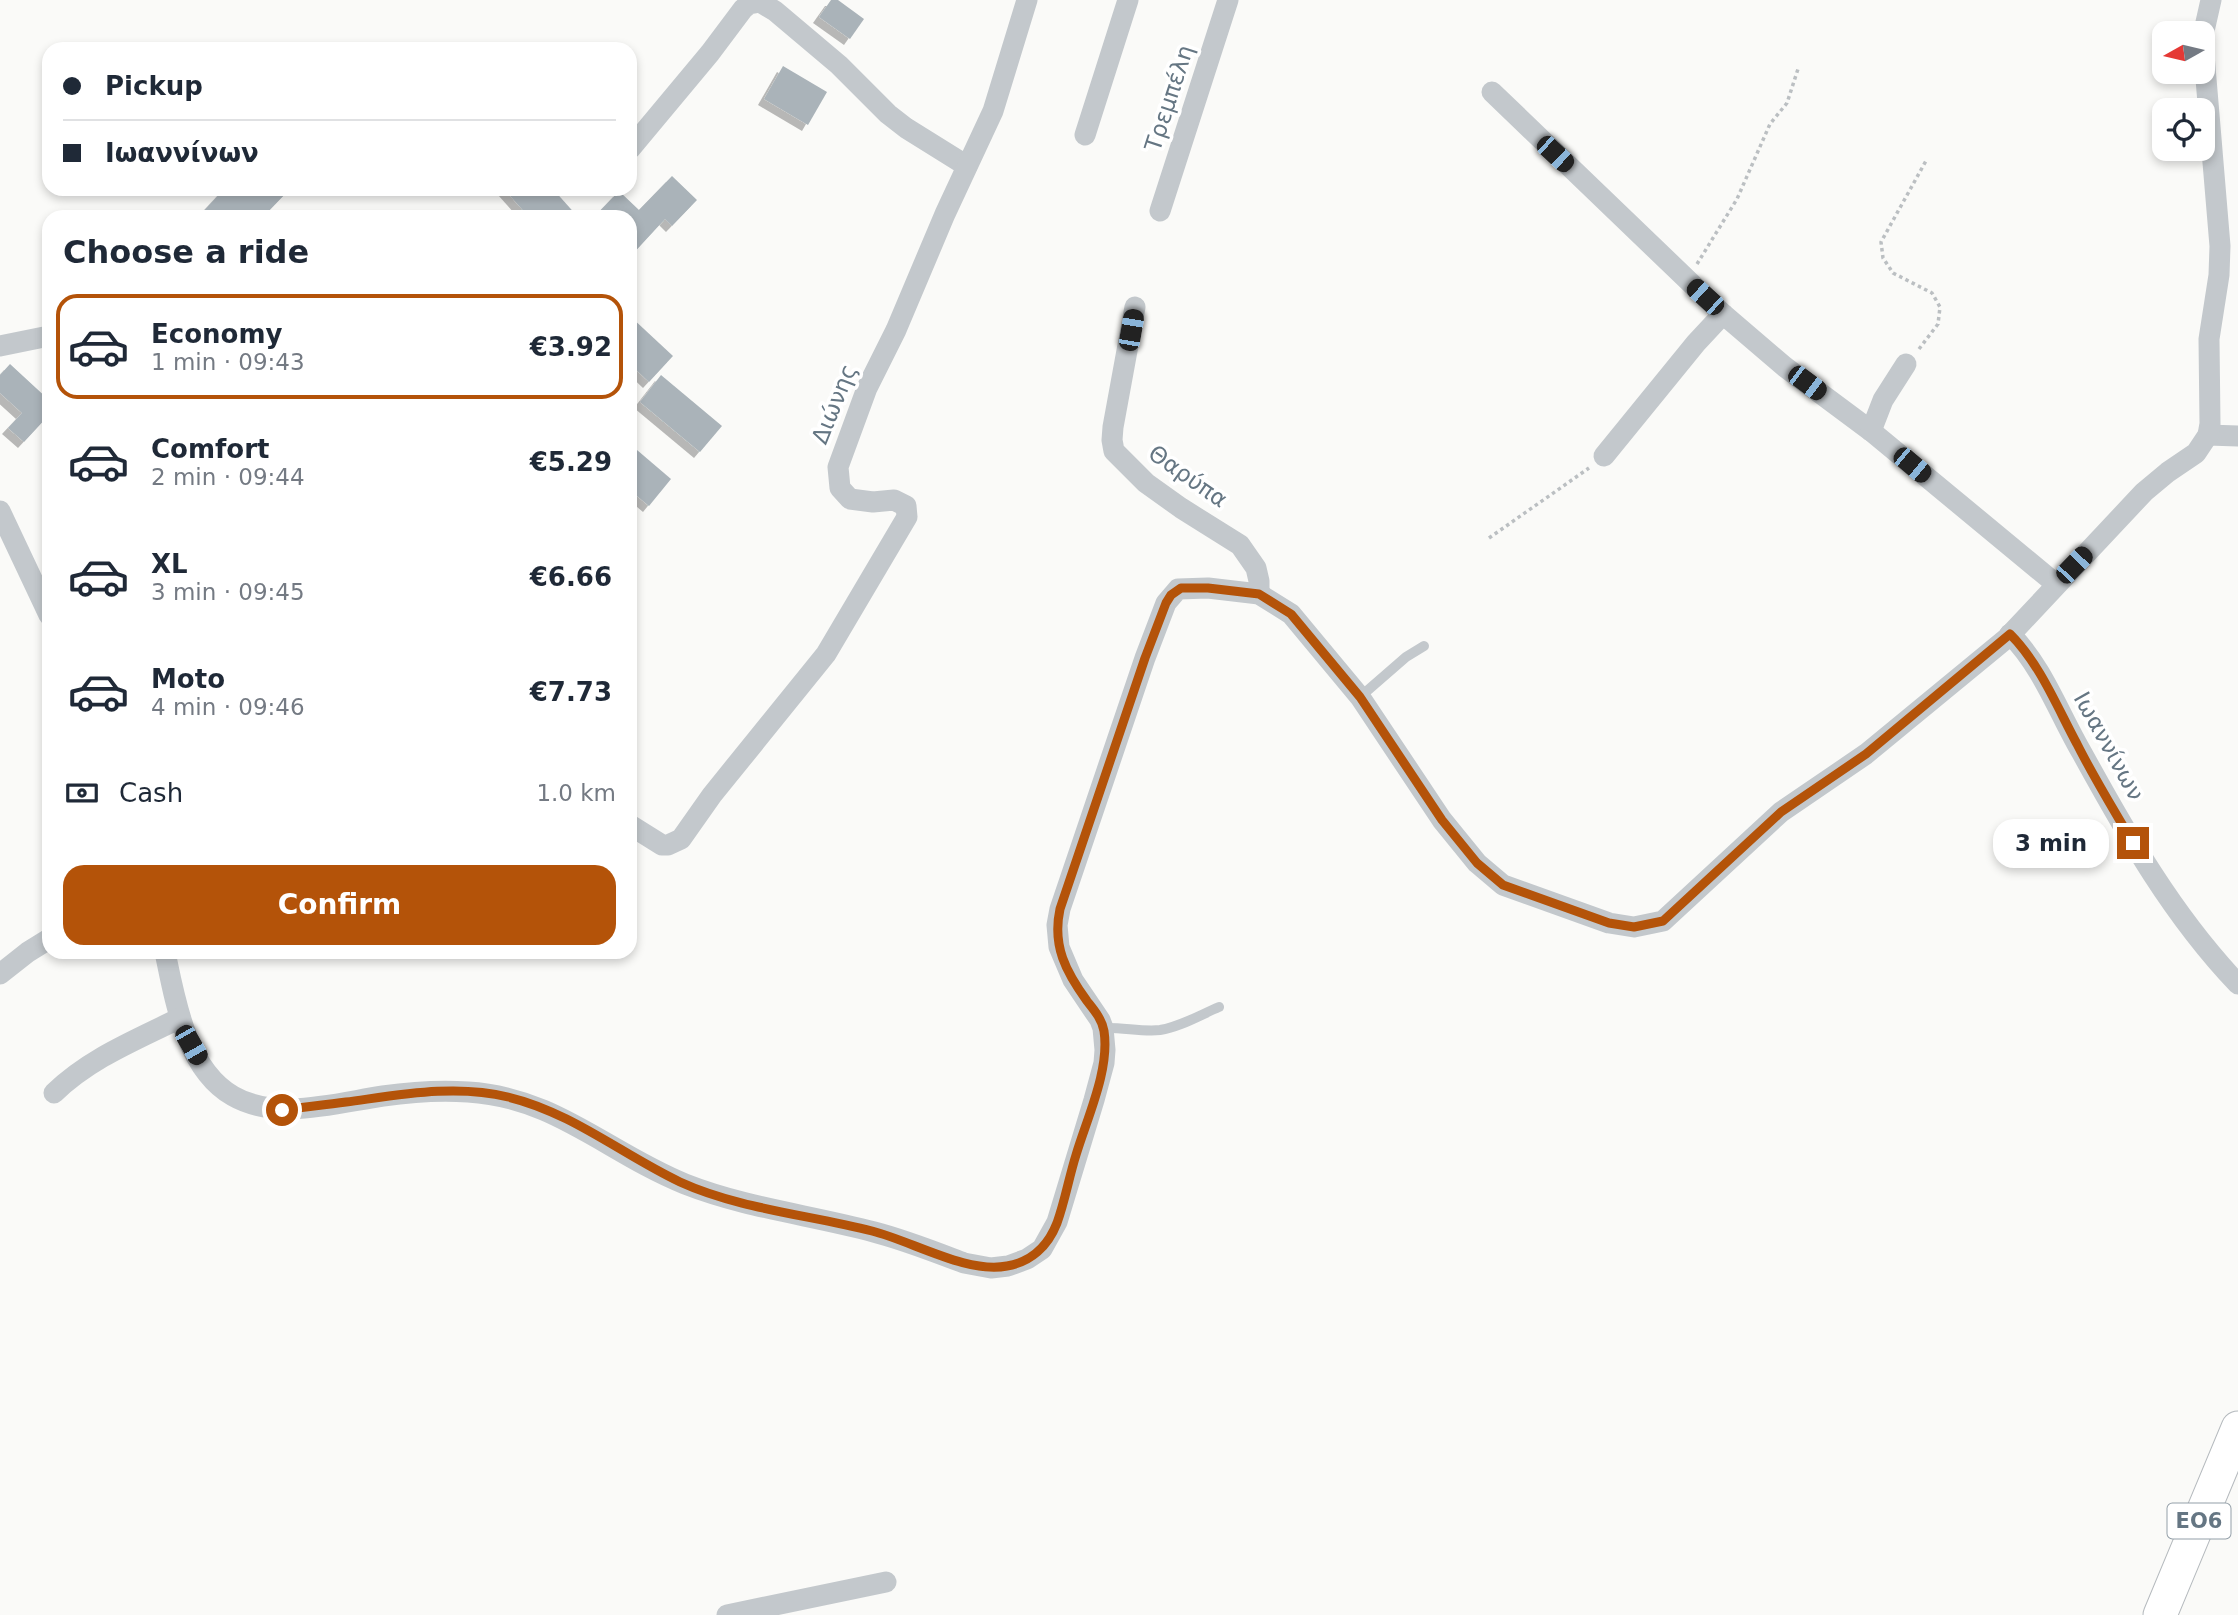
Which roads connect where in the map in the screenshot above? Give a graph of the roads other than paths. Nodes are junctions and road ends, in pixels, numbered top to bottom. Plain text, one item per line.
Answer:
1 (1027, 0) edge
2 (1128, 0) edge
3 (1228, 0) edge
4 (2211, 0) edge
5 (1492, 92) dead end
6 (1085, 135) dead end
7 (637, 141) edge
8 (967, 166) junction
9 (1160, 211) dead end
10 (1135, 307) dead end
11 (1724, 314) junction
12 (42, 337) edge
13 (0, 346) edge
14 (1906, 364) road end
15 (1871, 431) junction
16 (2208, 435) junction
17 (2238, 436) edge
18 (1604, 456) road end
19 (0, 511) edge
20 (2056, 584) junction
21 (1259, 594) junction
22 (42, 600) edge
23 (2010, 634) junction
24 (1424, 646) dead end
25 (1360, 697) junction
26 (637, 830) edge
27 (42, 943) edge
28 (167, 959) edge
29 (0, 974) edge
30 (2238, 984) edge
31 (1219, 1007) dead end
32 (180, 1018) junction
33 (1103, 1028) junction
34 (54, 1093) dead end
35 (2238, 1428) edge
36 (886, 1582) dead end
37 (727, 1615) edge
38 (2160, 1615) edge

1 - 8 street, Διώνης
2 - 6 street
3 - 9 street, Τρεμπέλη
4 - 16 street
5 - 11 street
7 - 8 street
8 - 26 street, Διώνης
10 - 21 street, Θαρύπα
11 - 15 street
11 - 18 street
12 - 13 street
14 - 15 street
15 - 20 street
16 - 17 street
16 - 20 street
19 - 22 street
20 - 23 street
21 - 25 street
21 - 33 street
23 - 25 street
23 - 30 street, Ιωαννίνων
24 - 25 lane
27 - 29 street
28 - 32 street
31 - 33 lane
32 - 33 street
32 - 34 street
35 - 38 main road, ΕΟ6
36 - 37 street

